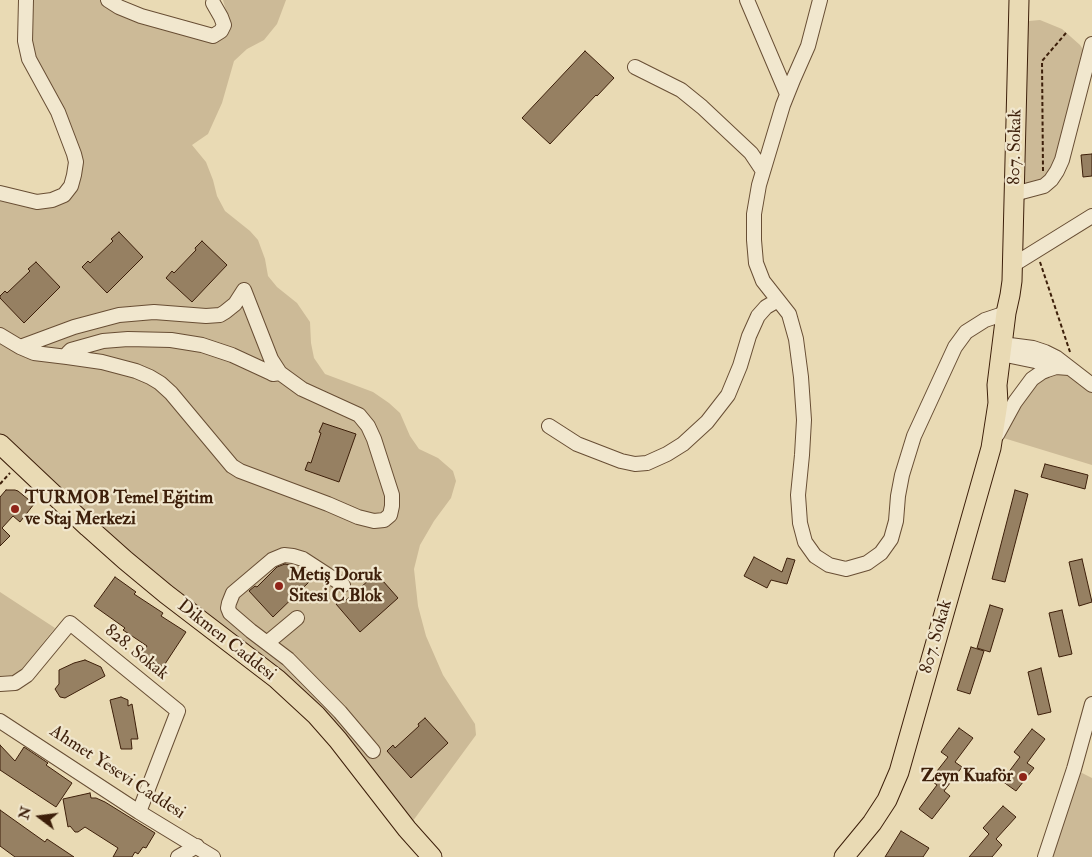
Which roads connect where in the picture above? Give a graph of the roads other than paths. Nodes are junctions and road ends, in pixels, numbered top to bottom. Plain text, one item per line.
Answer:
1 (26, 0) edge
2 (108, 0) edge
3 (748, 0) edge
4 (820, 0) edge
5 (1019, 0) edge
6 (213, 3) dead end
7 (1092, 44) edge
8 (635, 67) dead end
9 (787, 94) junction
10 (763, 171) junction
11 (0, 192) edge
12 (1014, 194) junction
13 (1092, 216) edge
14 (1013, 265) junction
15 (1010, 295) junction
16 (778, 300) junction
17 (1006, 313) junction
18 (0, 335) edge
19 (20, 347) junction
20 (1006, 350) junction
21 (67, 356) junction
22 (1073, 371) junction
23 (280, 373) junction
24 (1092, 385) edge
25 (549, 426) dead end
26 (0, 444) edge
27 (991, 448) junction
28 (343, 585) dead end
29 (297, 618) dead end
30 (267, 643) junction
31 (0, 684) edge
32 (1092, 704) edge
33 (340, 712) junction
34 (0, 721) edge
35 (326, 727) junction
36 (373, 751) dead end
37 (139, 812) junction
38 (197, 846) junction
39 (178, 857) edge
40 (214, 857) edge
41 (432, 857) edge
42 (844, 857) edge
43 (1045, 857) edge

1 - 11 street
2 - 6 street
3 - 9 street
4 - 9 street
5 - 12 main road, 807. Sokak
7 - 12 street
8 - 10 street
9 - 10 street
10 - 16 street
12 - 14 main road, 807. Sokak
13 - 14 street
14 - 15 main road, 807. Sokak
15 - 17 main road, 807. Sokak
15 - 20 main road, 807. Sokak
16 - 17 street
16 - 25 street
17 - 20 main road, 807. Sokak
18 - 19 street
19 - 21 street
19 - 23 street
20 - 22 street
20 - 27 main road, 807. Sokak
21 - 23 street
21 - 23 street
22 - 24 street
22 - 27 street
26 - 35 main road, Dikmen Caddesi
27 - 42 main road, 807. Sokak
28 - 30 street
29 - 30 street
30 - 33 street
31 - 37 street, 828. Sokak
32 - 43 street
33 - 35 street
33 - 36 street
34 - 37 street, Ahmet Yesevi Caddesi
35 - 41 main road, Dikmen Caddesi
37 - 38 street, Ahmet Yesevi Caddesi
38 - 39 street
38 - 40 street, Ahmet Yesevi Caddesi

